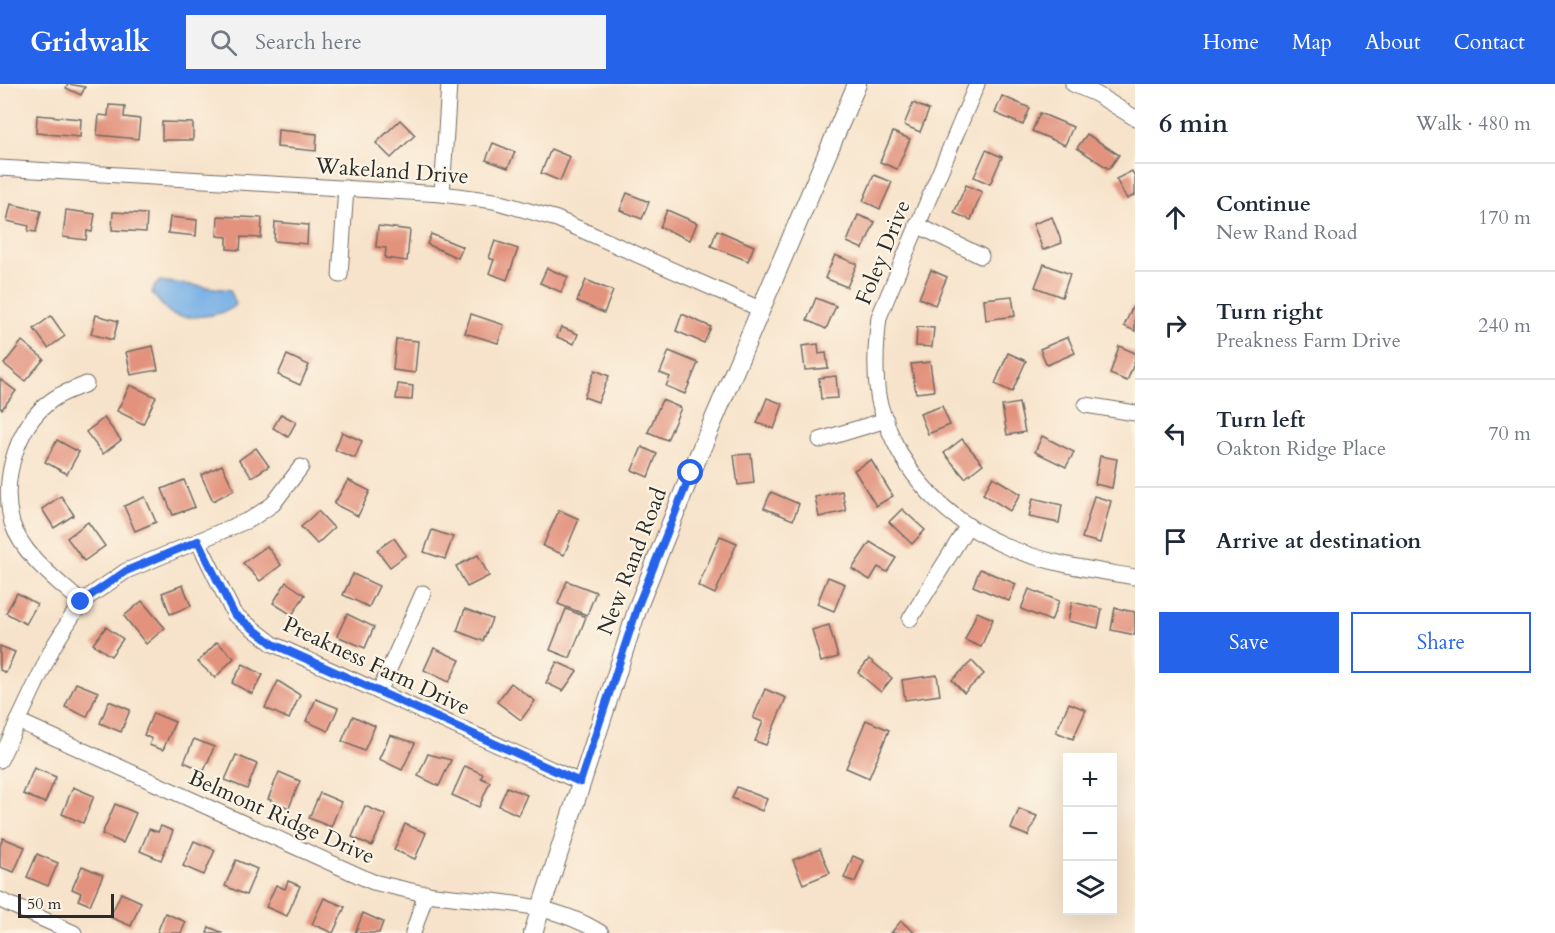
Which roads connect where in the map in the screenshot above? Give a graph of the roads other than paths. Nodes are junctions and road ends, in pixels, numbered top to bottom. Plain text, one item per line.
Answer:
1 (449, 84) edge
2 (857, 84) edge
3 (977, 84) edge
4 (1073, 84) edge
5 (1135, 118) edge
6 (0, 168) edge
7 (346, 188) junction
8 (442, 194) junction
9 (917, 225) junction
10 (981, 256) dead end
11 (340, 275) dead end
12 (760, 309) junction
13 (86, 384) dead end
14 (1086, 405) dead end
15 (1135, 413) edge
16 (886, 420) junction
17 (820, 440) dead end
18 (301, 466) dead end
19 (967, 527) junction
20 (198, 541) junction
21 (1135, 577) edge
22 (423, 593) dead end
23 (81, 602) junction
24 (910, 619) dead end
25 (379, 692) junction
26 (18, 721) junction
27 (0, 760) edge
28 (580, 782) junction
29 (426, 893) junction
30 (0, 900) edge
31 (541, 908) junction
32 (74, 933) edge
33 (413, 933) edge
34 (533, 933) edge
35 (601, 933) edge

1 - 8 street
2 - 12 street, New Rand Road
3 - 9 street, Foley Drive
4 - 5 street
6 - 7 street, Wakeland Drive
7 - 8 street, Wakeland Drive
7 - 11 street
8 - 12 street, Wakeland Drive
9 - 10 street
9 - 16 street, Foley Drive
12 - 28 street, New Rand Road
13 - 23 street
14 - 15 street
16 - 17 street
16 - 19 street, Foley Drive
18 - 20 street
19 - 21 street, Foley Drive
19 - 24 street
20 - 23 street
20 - 25 street, Preakness Farm Drive
22 - 25 street
23 - 26 street
25 - 28 street, Preakness Farm Drive
26 - 27 street
26 - 29 street, Belmont Ridge Drive
28 - 31 street, New Rand Road
29 - 31 street, Belmont Ridge Drive
29 - 33 street
30 - 32 street
31 - 34 street, New Rand Road
31 - 35 street, Belmont Ridge Drive

